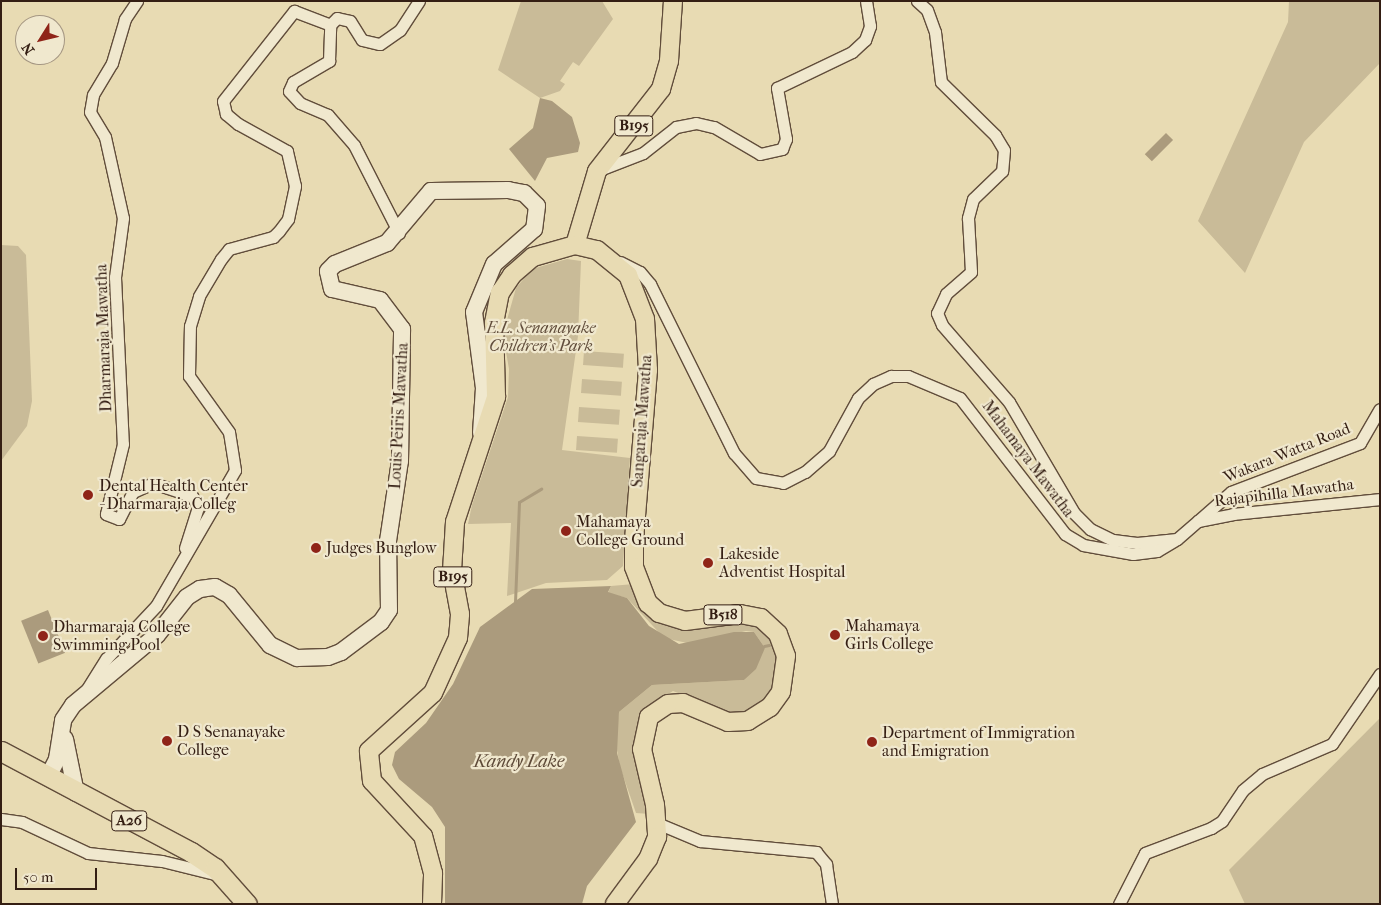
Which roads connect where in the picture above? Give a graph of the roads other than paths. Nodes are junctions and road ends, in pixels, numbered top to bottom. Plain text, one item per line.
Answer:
1 (137, 1) edge
2 (419, 1) edge
3 (673, 1) edge
4 (866, 1) edge
5 (917, 1) edge
6 (330, 25) junction
7 (597, 171) junction
8 (400, 233) junction
9 (575, 245) junction
10 (609, 258) junction
11 (1380, 409) edge
12 (482, 440) junction
13 (1380, 499) edge
14 (1198, 521) junction
15 (1176, 539) junction
16 (182, 558) junction
17 (1380, 674) edge
18 (85, 692) junction
19 (70, 710) junction
20 (1, 751) edge
21 (48, 777) junction
22 (76, 793) junction
23 (1, 819) edge
24 (657, 823) junction
25 (222, 875) junction
26 (247, 904) edge
27 (432, 904) edge
28 (615, 904) edge
29 (832, 904) edge
30 (1119, 904) edge

1 - 16 street, Dharmaraja Mawatha
2 - 6 street
3 - 7 main road, B195
4 - 7 street
5 - 15 street
6 - 8 street
6 - 16 street, Dharmaraja Mawatha
7 - 9 main road, B195
8 - 12 main road, Louis Peiris Mawatha
8 - 18 main road, Louis Peiris Mawatha
9 - 10 main road, Sangaraja Mawatha / B518
9 - 12 main road, B195
10 - 15 street, Mahamaya Mawatha
10 - 24 main road, Sangaraja Mawatha / B518
11 - 14 street, Wakara Watta Road
12 - 27 main road, B195
13 - 14 street, Rajapihilla Mawatha
14 - 15 street, Rajapihilla Mawatha
16 - 18 street, Dharmaraja Mawatha
17 - 30 street
18 - 19 main road, Louis Peiris Mawatha
19 - 21 main road, Louis Peiris Mawatha
19 - 22 main road
20 - 21 highway, A26
21 - 22 highway, A26
22 - 25 highway, A26
23 - 25 street
24 - 28 main road, Sangaraja Mawatha / B518
24 - 29 street
25 - 26 highway, A26

